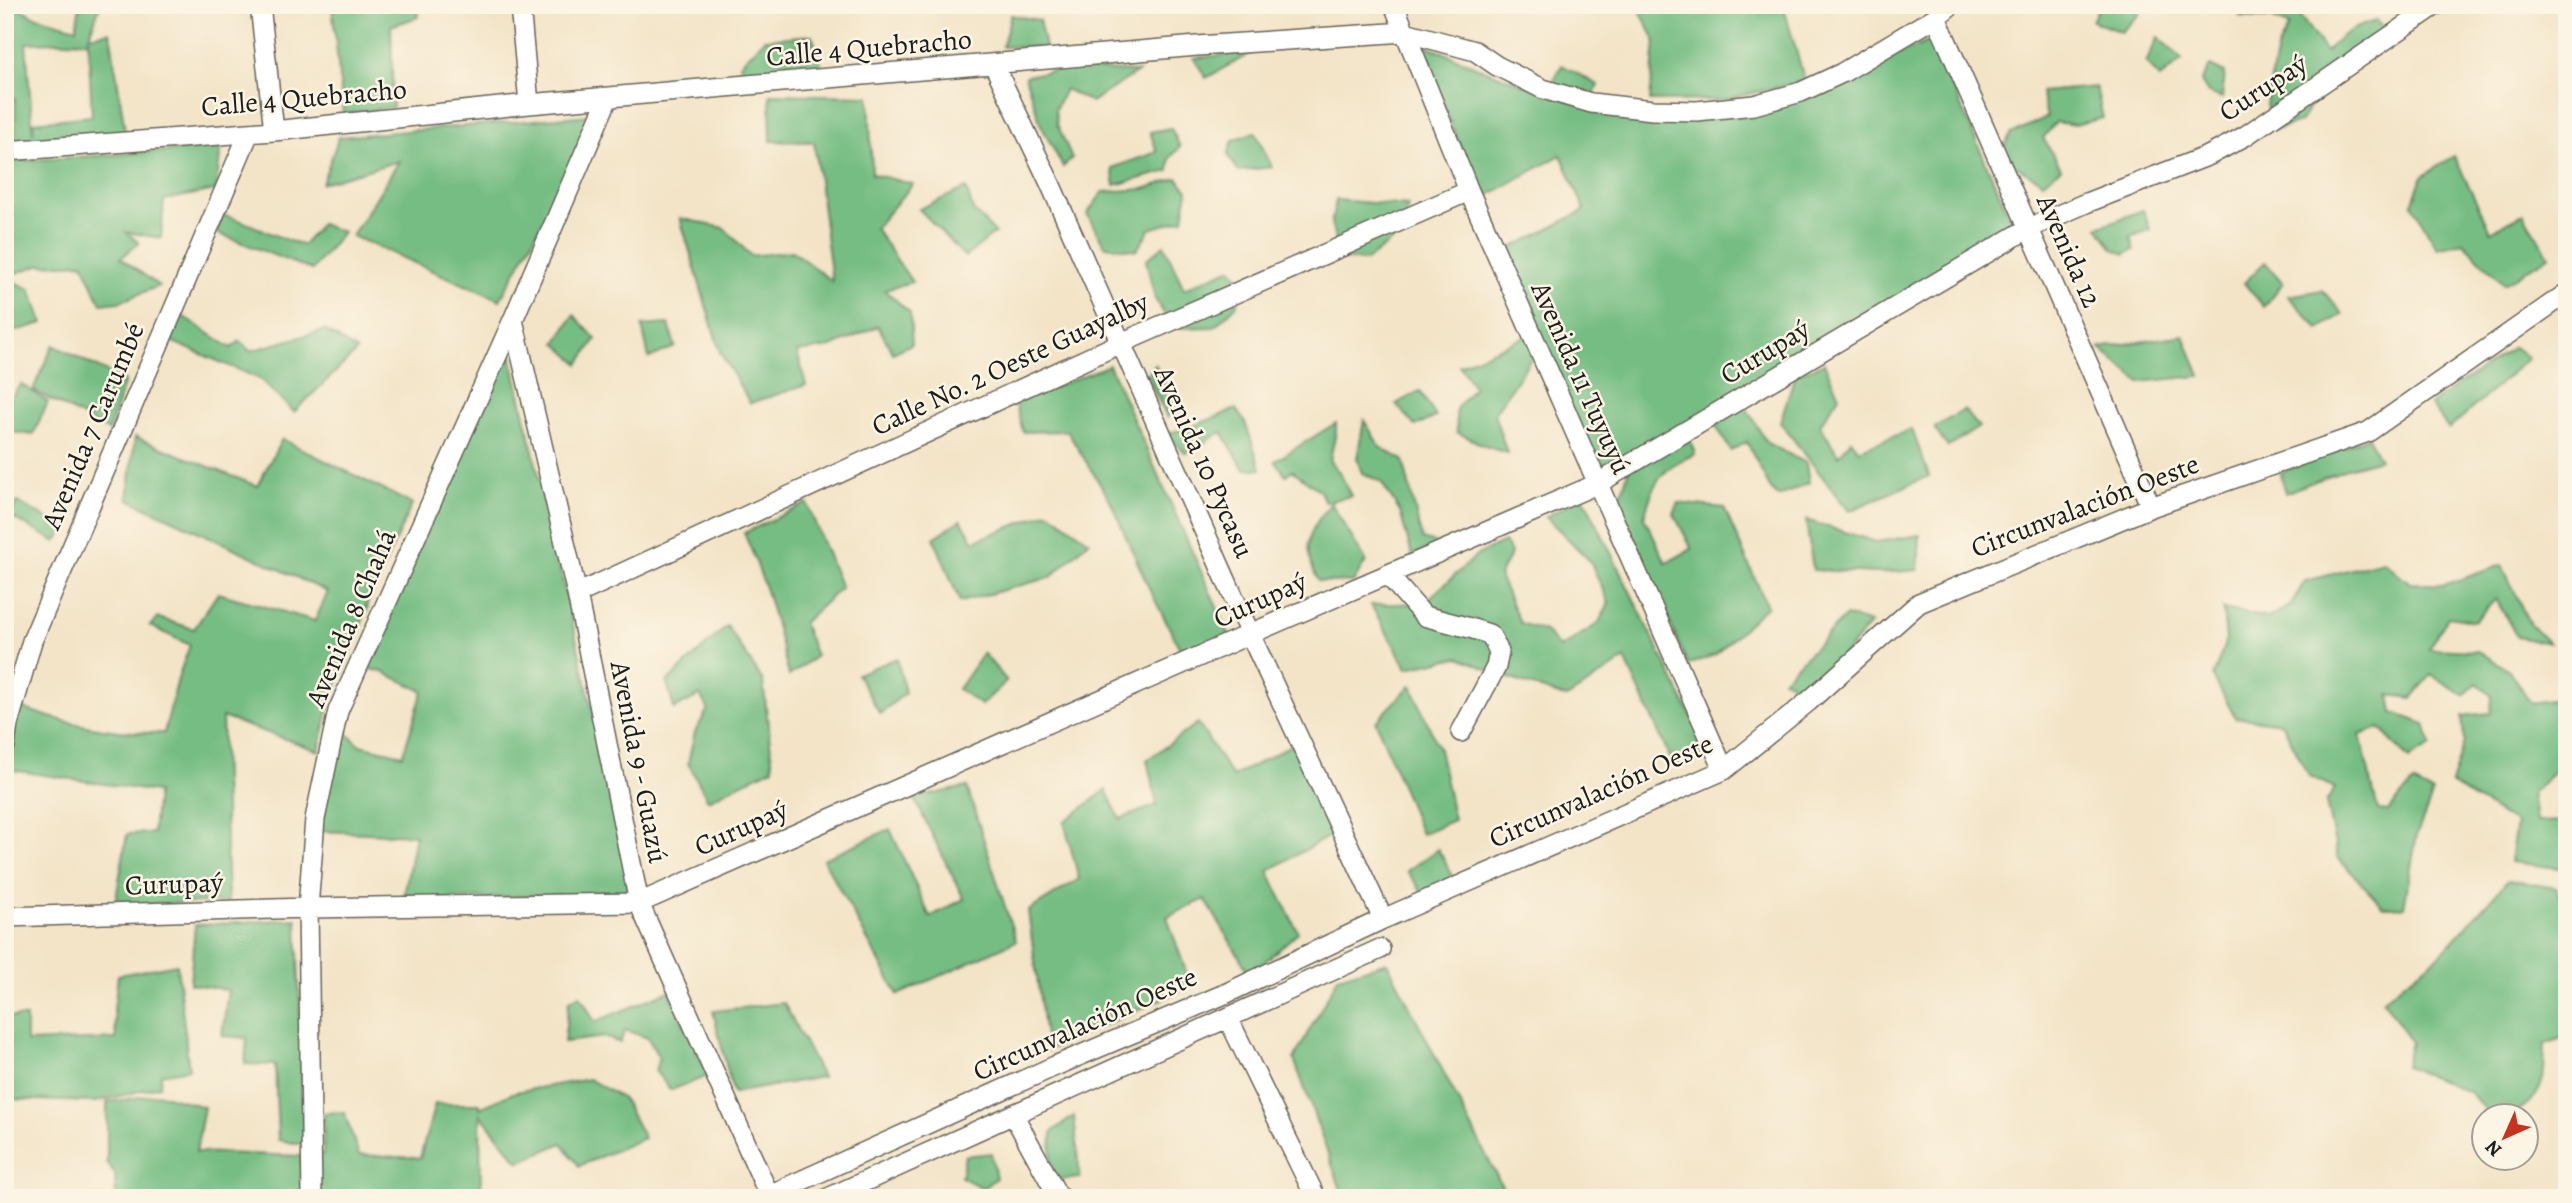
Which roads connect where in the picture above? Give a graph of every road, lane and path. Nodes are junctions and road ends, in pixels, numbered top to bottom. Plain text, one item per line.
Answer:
1 (260, 5) edge
2 (520, 5) edge
3 (1394, 5) edge
4 (2436, 5) edge
5 (1943, 11) edge
6 (1405, 32) junction
7 (994, 65) junction
8 (608, 98) junction
9 (529, 104) junction
10 (274, 131) junction
11 (249, 133) junction
12 (5, 150) edge
13 (1469, 191) junction
14 (2029, 228) junction
15 (2567, 293) edge
16 (513, 320) junction
17 (1121, 344) junction
18 (1597, 484) junction
19 (2151, 507) junction
20 (1388, 575) junction
21 (577, 594) junction
22 (1250, 634) junction
23 (1461, 732) dead end
24 (5, 746) edge
25 (1724, 770) junction
26 (639, 903) junction
27 (308, 908) junction
28 (5, 917) edge
29 (1383, 919) junction
30 (1380, 949) dead end
31 (1228, 1018) junction
32 (1013, 1114) junction
33 (766, 1196) edge
34 (312, 1198) edge
35 (828, 1198) edge
36 (1059, 1198) edge
37 (1316, 1198) edge

1 - 10 street
2 - 9 street
3 - 6 street, Avenida 11 Tuyuyú
4 - 14 street, Curupa´y
5 - 6 street, Calle 4 Quebracho
5 - 14 street, Avenida 12
6 - 7 street, Calle 4 Quebracho
6 - 13 street, Avenida 11 Tuyuyú
7 - 8 street, Calle 4 Quebracho
7 - 17 street, Avenida 10 Pycasu
8 - 9 street, Calle 4 Quebracho
8 - 16 street, Avenida 8 Chahá
9 - 10 street, Calle 4 Quebracho
10 - 11 street, Calle 4 Quebracho
11 - 12 street, Calle 4 Quebracho
11 - 24 street, Avenida 7 Carumbé
13 - 17 street, Calle No. 2 Oeste Guayalby
13 - 18 street, Avenida 11 Tuyuyú
14 - 18 street, Curupa´y
14 - 19 street, Avenida 12
15 - 19 street, Circunvalación Oeste
16 - 21 street, Avenida 9 - Guazú
16 - 27 street, Avenida 8 Chahá
17 - 21 street, Calle No. 2 Oeste Guayalby
17 - 22 street, Avenida 10 Pycasu
18 - 20 street, Curupa´y
18 - 25 street, Avenida 11 Tuyuyú
19 - 25 street, Circunvalación Oeste
20 - 22 street, Curupa´y
20 - 23 street
21 - 26 street, Avenida 9 - Guazú
22 - 26 street, Curupa´y
22 - 29 street, Avenida 10 Pycasu
25 - 29 street, Circunvalación Oeste
26 - 27 street, Curupa´y
26 - 33 street, Avenida 9 - Guazú
27 - 28 street, Curupa´y
27 - 34 street, Avenida 8 Chahá
29 - 33 street, Circunvalación Oeste
30 - 31 street
31 - 32 street
31 - 37 street
32 - 35 street
32 - 36 street

